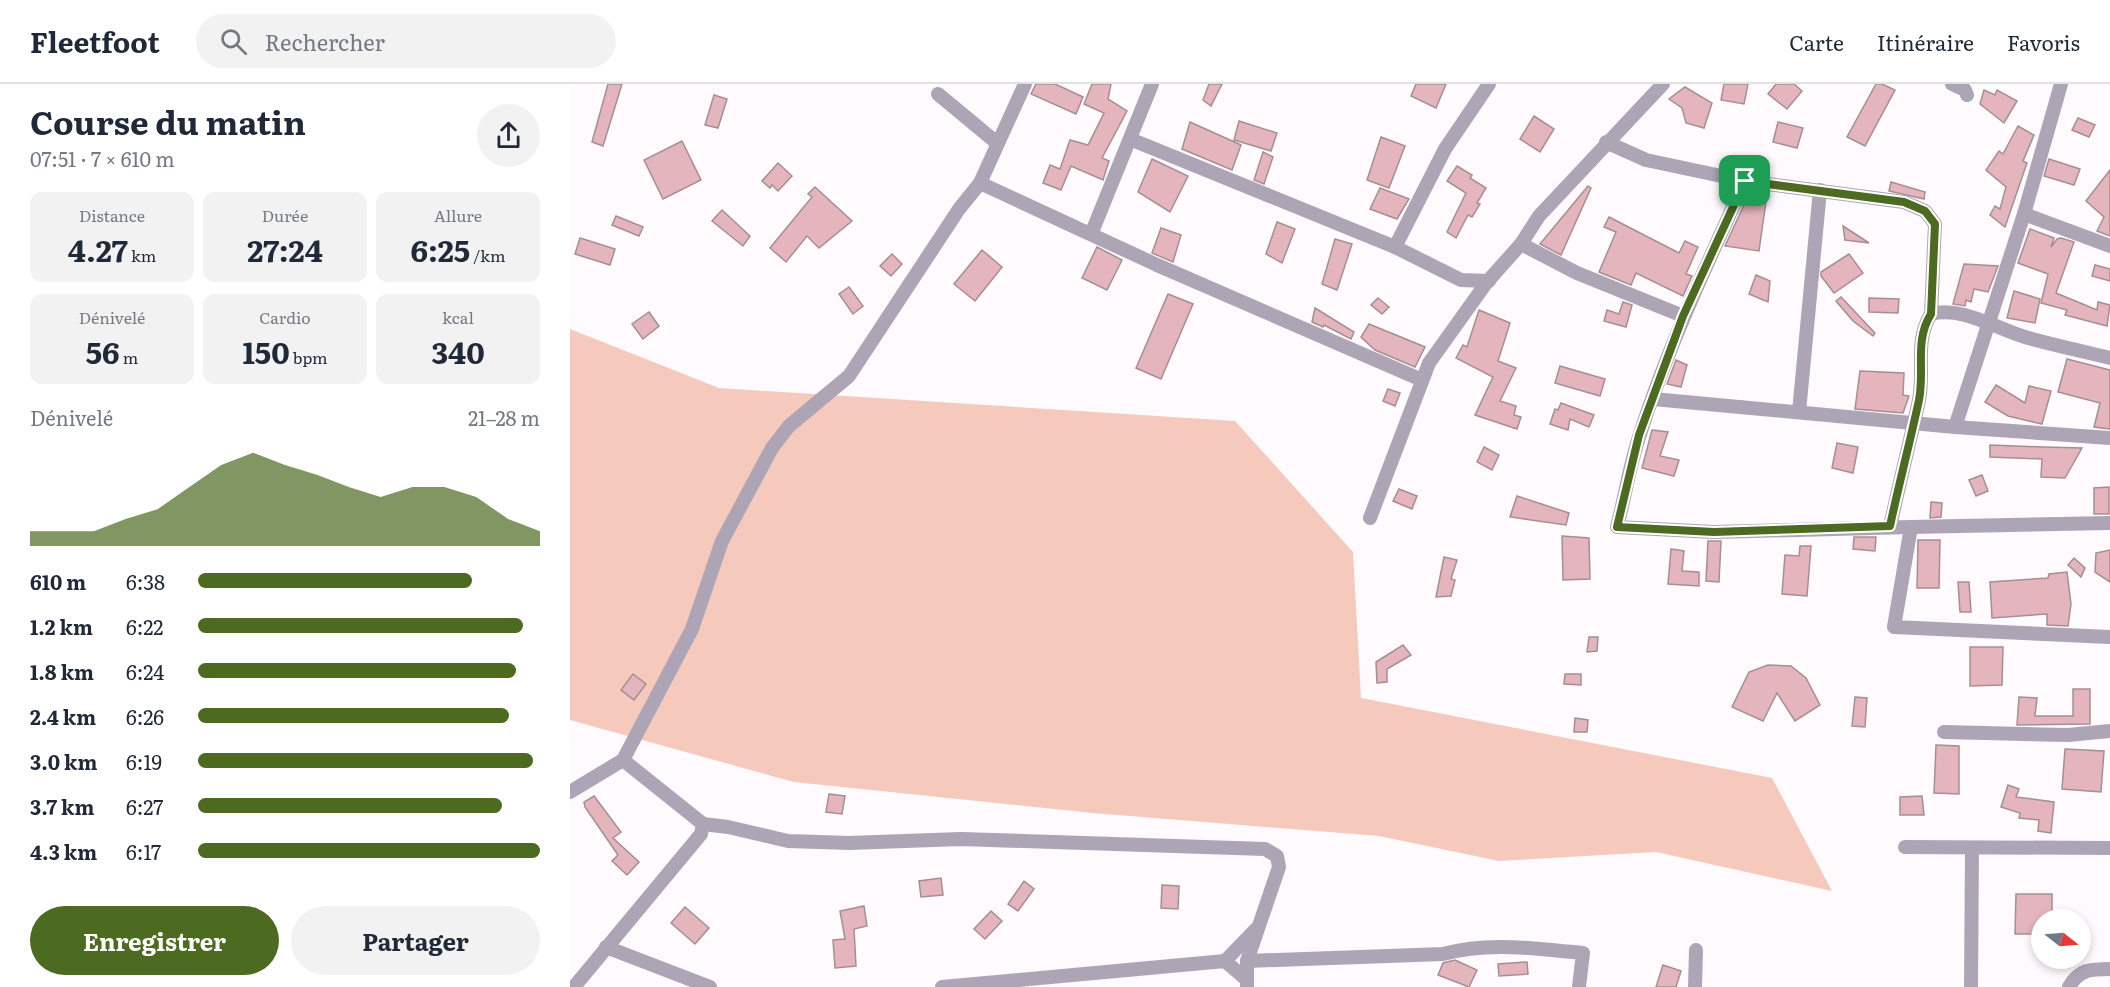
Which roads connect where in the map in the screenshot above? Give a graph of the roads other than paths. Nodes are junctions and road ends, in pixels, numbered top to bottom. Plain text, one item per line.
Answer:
1 (1025, 84) edge
2 (1152, 84) edge
3 (1489, 84) edge
4 (1663, 84) edge
5 (1952, 84) edge
6 (2061, 84) edge
7 (938, 94) dead end
8 (1967, 95) dead end
9 (1130, 140) junction
10 (998, 142) junction
11 (1606, 142) junction
12 (1745, 181) junction
13 (980, 183) junction
14 (1820, 190) junction
15 (2024, 214) junction
16 (1092, 232) junction
17 (1521, 244) junction
18 (2110, 246) edge
19 (1395, 247) junction
20 (1461, 280) junction
21 (1489, 281) junction
22 (1471, 304) junction
23 (1931, 314) junction
24 (1683, 316) junction
25 (1990, 324) junction
26 (2110, 358) edge
27 (1422, 380) junction
28 (1653, 399) junction
29 (1799, 412) junction
30 (1913, 422) junction
31 (1955, 427) junction
32 (2110, 438) edge
33 (1370, 518) dead end
34 (2110, 523) edge
35 (1890, 526) junction
36 (1911, 527) junction
37 (2110, 637) edge
38 (2110, 731) edge
39 (1944, 732) dead end
40 (623, 760) junction
41 (570, 792) edge
42 (703, 824) junction
43 (1905, 847) dead end
44 (1972, 848) junction
45 (2110, 848) edge
46 (1258, 928) junction
47 (606, 947) junction
48 (1696, 950) dead end
49 (1225, 961) junction
50 (1247, 961) junction
51 (2110, 969) edge
52 (1247, 983) edge
53 (574, 987) edge
54 (710, 987) edge
55 (942, 987) edge
56 (1579, 987) edge
57 (1695, 987) edge
58 (1971, 987) edge
59 (2069, 987) edge

1 - 10 street
2 - 9 street
3 - 19 street
4 - 11 street
5 - 8 street
6 - 15 street
7 - 10 street
9 - 16 street
9 - 19 street
10 - 13 street
11 - 12 street
11 - 17 street
12 - 14 street
12 - 24 street
13 - 16 street
13 - 40 street
14 - 23 street
14 - 29 street
15 - 18 street
15 - 25 street
16 - 27 street
17 - 21 street
17 - 24 street
19 - 20 street
20 - 21 street
20 - 22 street
21 - 22 street
22 - 27 street
23 - 25 street
23 - 30 street
24 - 28 street
25 - 26 street
25 - 31 street
27 - 33 street
28 - 29 street
28 - 35 street
29 - 30 street
30 - 31 street
30 - 35 street
31 - 32 street
34 - 36 street
35 - 36 street
36 - 37 street
38 - 39 street
40 - 41 street
40 - 42 street
42 - 46 street
42 - 47 street
43 - 44 street
44 - 45 street
44 - 58 street
46 - 49 street
46 - 50 street
47 - 53 street
47 - 54 street
48 - 57 street
49 - 52 street
49 - 55 street
50 - 52 street
50 - 56 street
51 - 59 street

